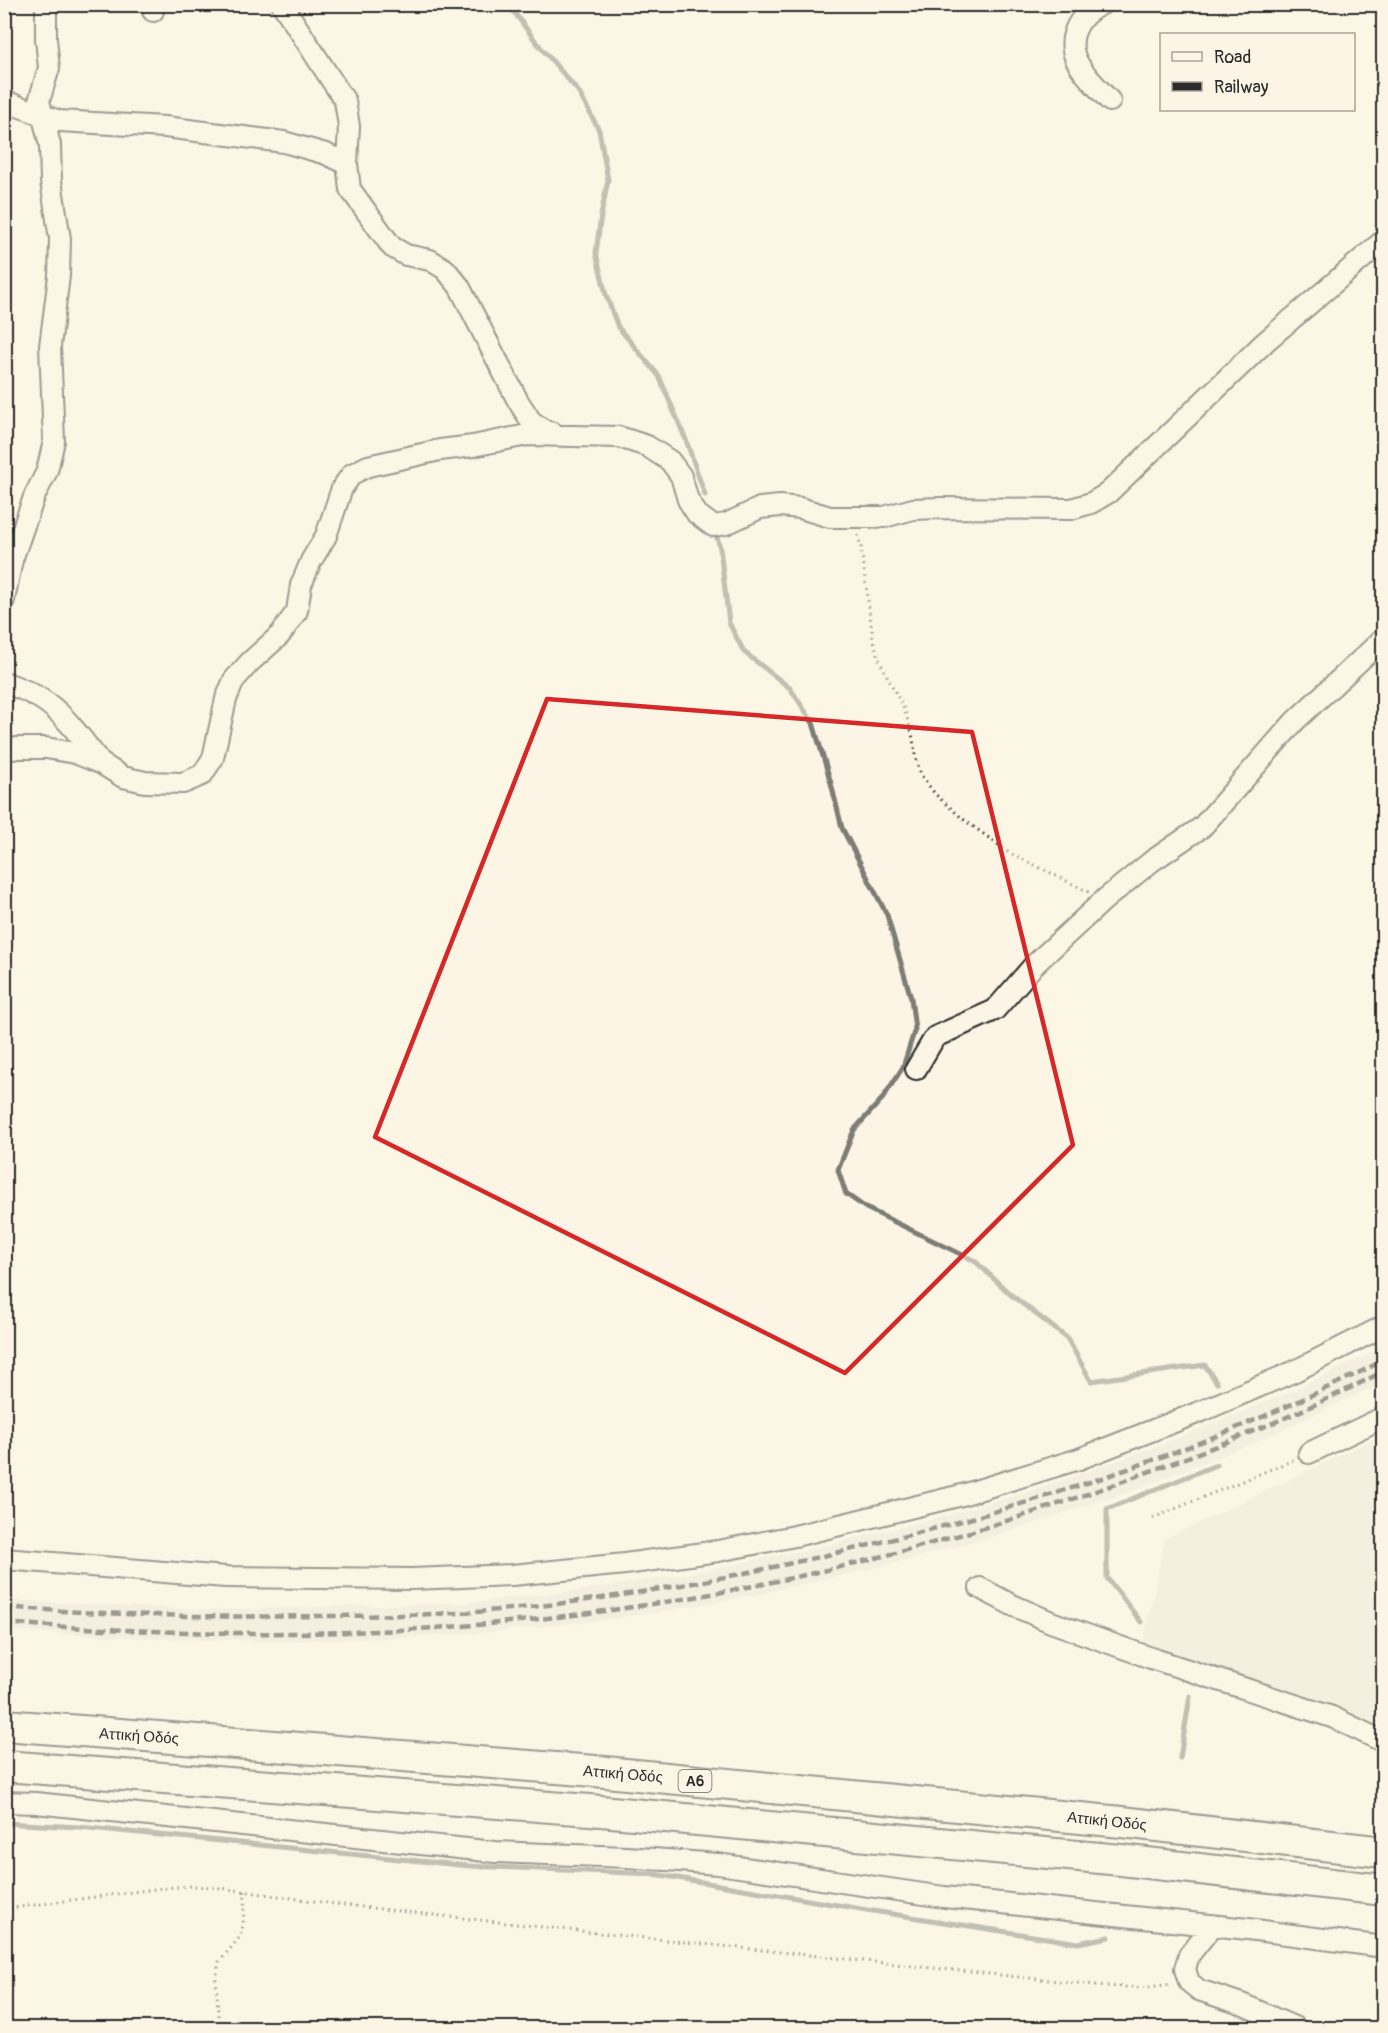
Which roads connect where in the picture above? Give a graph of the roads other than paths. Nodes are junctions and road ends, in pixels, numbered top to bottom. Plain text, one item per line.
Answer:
1 (46, 4) edge
2 (282, 4) edge
3 (1102, 4) edge
4 (4, 101) edge
5 (1110, 101) dead end
6 (42, 115) junction
7 (347, 164) junction
8 (1383, 240) edge
9 (518, 401) junction
10 (561, 435) junction
11 (494, 441) junction
12 (4, 600) edge
13 (1383, 638) edge
14 (4, 682) edge
15 (4, 750) edge
16 (102, 764) junction
17 (916, 1069) dead end
18 (1383, 1326) edge
19 (1383, 1417) edge
20 (1310, 1453) road end
21 (4, 1559) edge
22 (980, 1588) dead end
23 (4, 1725) edge
24 (1383, 1742) edge
25 (4, 1766) edge
26 (4, 1802) edge
27 (1383, 1852) edge
28 (1383, 1890) edge
29 (1213, 1925) junction
30 (1383, 1947) edge
31 (1296, 2028) edge

1 - 6 street
2 - 7 street
3 - 5 street
4 - 6 street
6 - 7 street
6 - 12 street
7 - 9 street
8 - 10 street
9 - 10 street
9 - 11 street
10 - 11 street
11 - 16 street
13 - 17 street
14 - 16 street
15 - 16 street
18 - 21 street
19 - 20 street
22 - 24 street
23 - 27 highway, Αττική Οδός / Α6
25 - 28 highway
26 - 29 street
29 - 30 street
29 - 31 street

